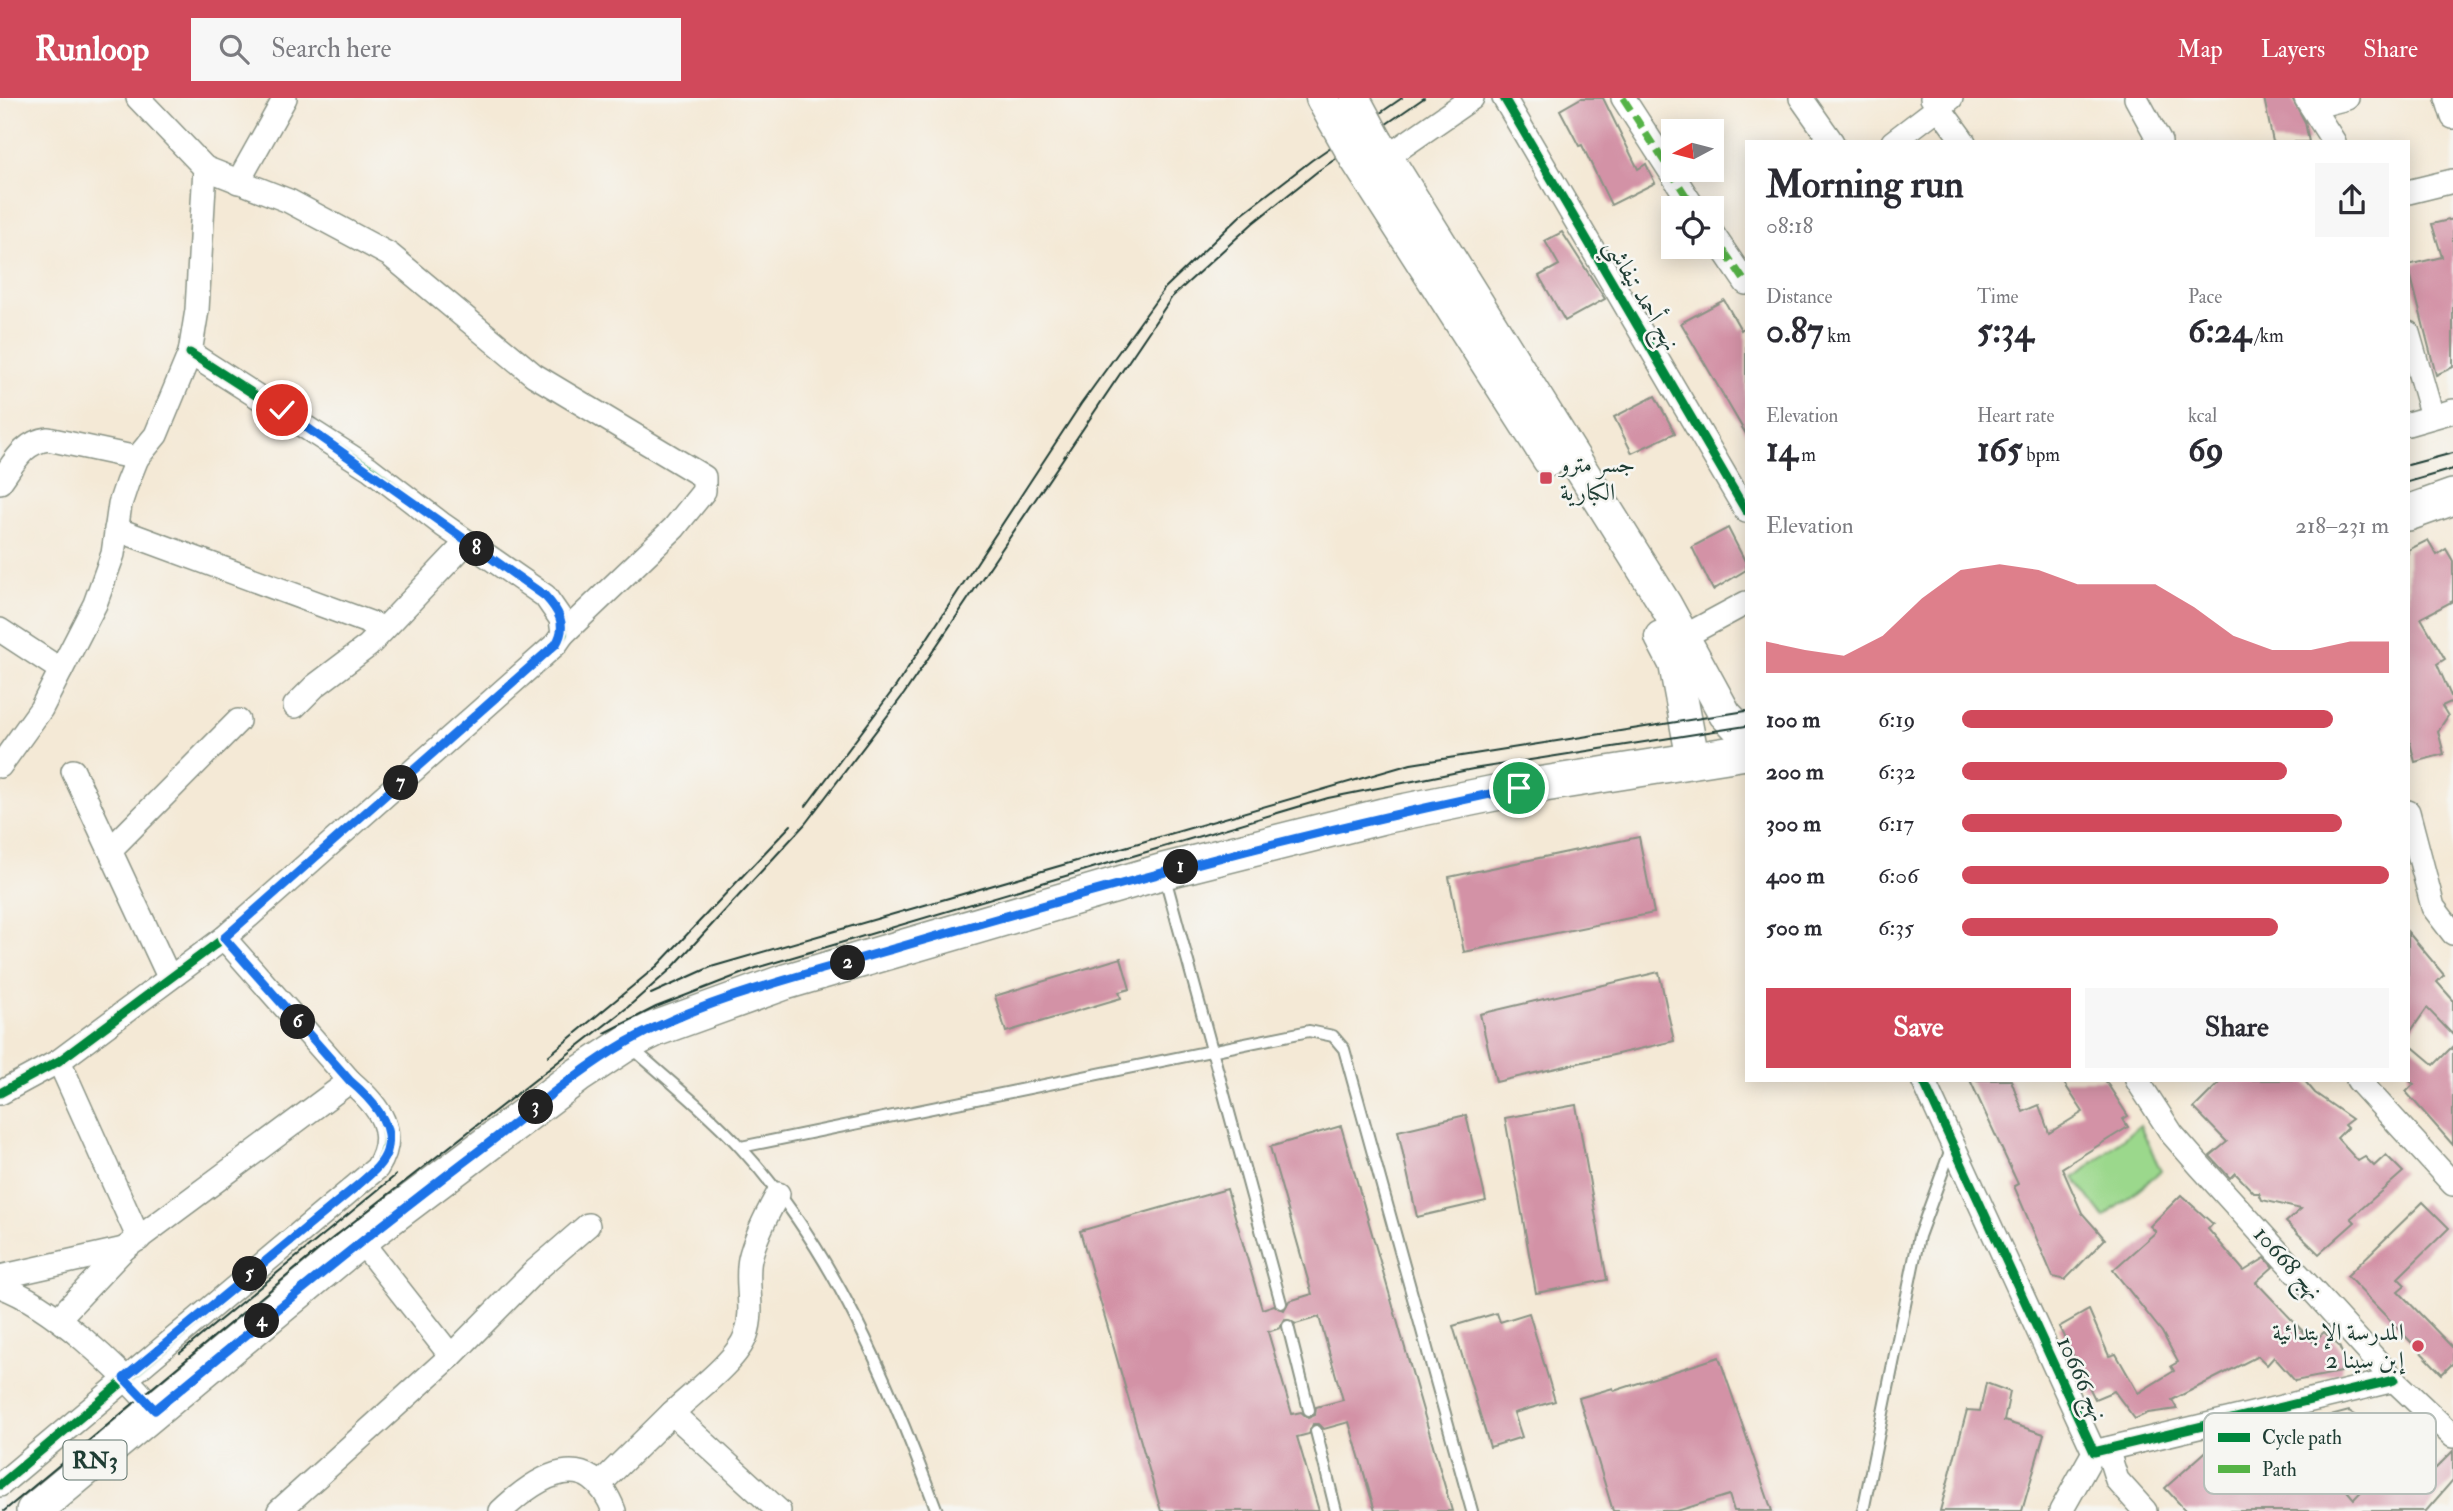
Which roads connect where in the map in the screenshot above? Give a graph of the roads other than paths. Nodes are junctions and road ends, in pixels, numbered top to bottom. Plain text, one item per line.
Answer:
1 (138, 98) edge
2 (285, 98) edge
3 (1472, 98) edge
4 (1504, 98) edge
5 (1623, 98) edge
6 (1801, 98) edge
7 (2136, 98) edge
8 (2347, 98) edge
9 (2447, 98) edge
10 (1941, 101) edge
11 (2309, 102) edge
12 (1341, 104) edge
13 (2453, 117) edge
14 (1831, 140) edge
15 (1895, 140) edge
16 (1963, 140) edge
17 (2159, 140) edge
18 (2333, 140) edge
19 (1371, 157) junction
20 (205, 168) junction
21 (2453, 181) edge
22 (239, 182) junction
23 (2410, 192) edge
24 (1686, 196) edge
25 (1724, 251) edge
26 (1745, 282) edge
27 (2410, 338) edge
28 (191, 354) junction
29 (2442, 413) edge
30 (2410, 423) edge
31 (137, 458) junction
32 (0, 482) edge
33 (2453, 497) edge
34 (1745, 509) edge
35 (2410, 512) edge
36 (116, 529) junction
37 (467, 541) junction
38 (1745, 604) edge
39 (384, 628) junction
40 (0, 630) edge
41 (563, 634) junction
42 (1683, 636) junction
43 (61, 670) junction
44 (295, 706) dead end
45 (238, 721) dead end
46 (1745, 735) edge
47 (1745, 752) edge
48 (3, 757) edge
49 (1693, 760) junction
50 (73, 771) dead end
51 (2410, 819) edge
52 (110, 850) junction
53 (1164, 872) junction
54 (2448, 927) edge
55 (224, 938) junction
56 (169, 977) junction
57 (627, 1043) junction
58 (1213, 1051) junction
59 (59, 1061) junction
60 (350, 1081) junction
61 (1924, 1082) edge
62 (2138, 1082) edge
63 (2360, 1082) edge
64 (0, 1093) edge
65 (1954, 1143) junction
66 (741, 1147) junction
67 (2453, 1184) edge
68 (778, 1194) junction
69 (588, 1225) dead end
70 (360, 1240) junction
71 (132, 1244) junction
72 (0, 1277) edge
73 (0, 1286) edge
74 (1281, 1303) dead end
75 (58, 1319) junction
76 (1288, 1326) dead end
77 (451, 1356) junction
78 (124, 1378) junction
79 (2394, 1380) junction
80 (1309, 1409) dead end
81 (155, 1410) junction
82 (672, 1413) junction
83 (2256, 1413) edge
84 (2429, 1413) edge
85 (2436, 1420) edge
86 (2204, 1425) edge
87 (1316, 1432) dead end
88 (2453, 1436) edge
89 (2101, 1450) junction
90 (600, 1484) junction
91 (0, 1485) edge
92 (34, 1511) edge
93 (279, 1511) edge
94 (502, 1511) edge
95 (614, 1511) edge
96 (779, 1511) edge
97 (937, 1511) edge
98 (1336, 1511) edge
99 (1472, 1511) edge
100 (1863, 1511) edge
101 (2061, 1511) edge
102 (2145, 1511) edge

1 - 20 street
2 - 22 street
3 - 19 street
4 - 34 street, نهج أحمد تيفاشي
5 - 24 street
6 - 14 street
7 - 17 street
8 - 11 street
9 - 13 street
10 - 15 street
10 - 16 street
11 - 18 street
12 - 19 main road, bridge
19 - 42 main road
19 - 49 main road
20 - 22 street
20 - 28 street
21 - 23 street
22 - 41 street
25 - 26 street
27 - 29 street
28 - 31 street
28 - 37 street
29 - 30 street
31 - 32 street
31 - 36 street
33 - 35 main road
36 - 39 street
36 - 43 street
37 - 39 street
37 - 41 street
38 - 42 street
39 - 44 street
40 - 43 street
41 - 55 street
42 - 46 main road
43 - 48 street
45 - 52 street
47 - 49 main road, RN3
49 - 53 main road, RN3
50 - 52 street
51 - 54 street
52 - 56 street
53 - 57 main road, RN3
53 - 58 lane
55 - 56 street
55 - 60 street
56 - 59 street
57 - 66 lane
57 - 70 main road, RN3
58 - 66 lane
58 - 74 lane
58 - 99 lane
59 - 64 street
59 - 71 street
60 - 71 street
60 - 78 street
61 - 65 street, نهج 10666
62 - 79 street, نهج 10668
63 - 67 street
65 - 89 street, نهج 10666
65 - 100 lane
66 - 68 lane
68 - 82 street
68 - 97 lane
69 - 77 street
70 - 77 street
70 - 81 main road, RN3
71 - 72 street
71 - 75 street
73 - 75 street
75 - 78 street
76 - 80 lane
77 - 93 street
78 - 81 street
78 - 91 street
79 - 83 street, نهج 10666
79 - 84 street, نهج 10668
81 - 92 main road, RN3
82 - 90 street
82 - 96 street
85 - 88 street, نهج 10668
86 - 89 street, نهج 10666
87 - 98 lane
89 - 101 street
89 - 102 street
90 - 94 street
90 - 95 street

